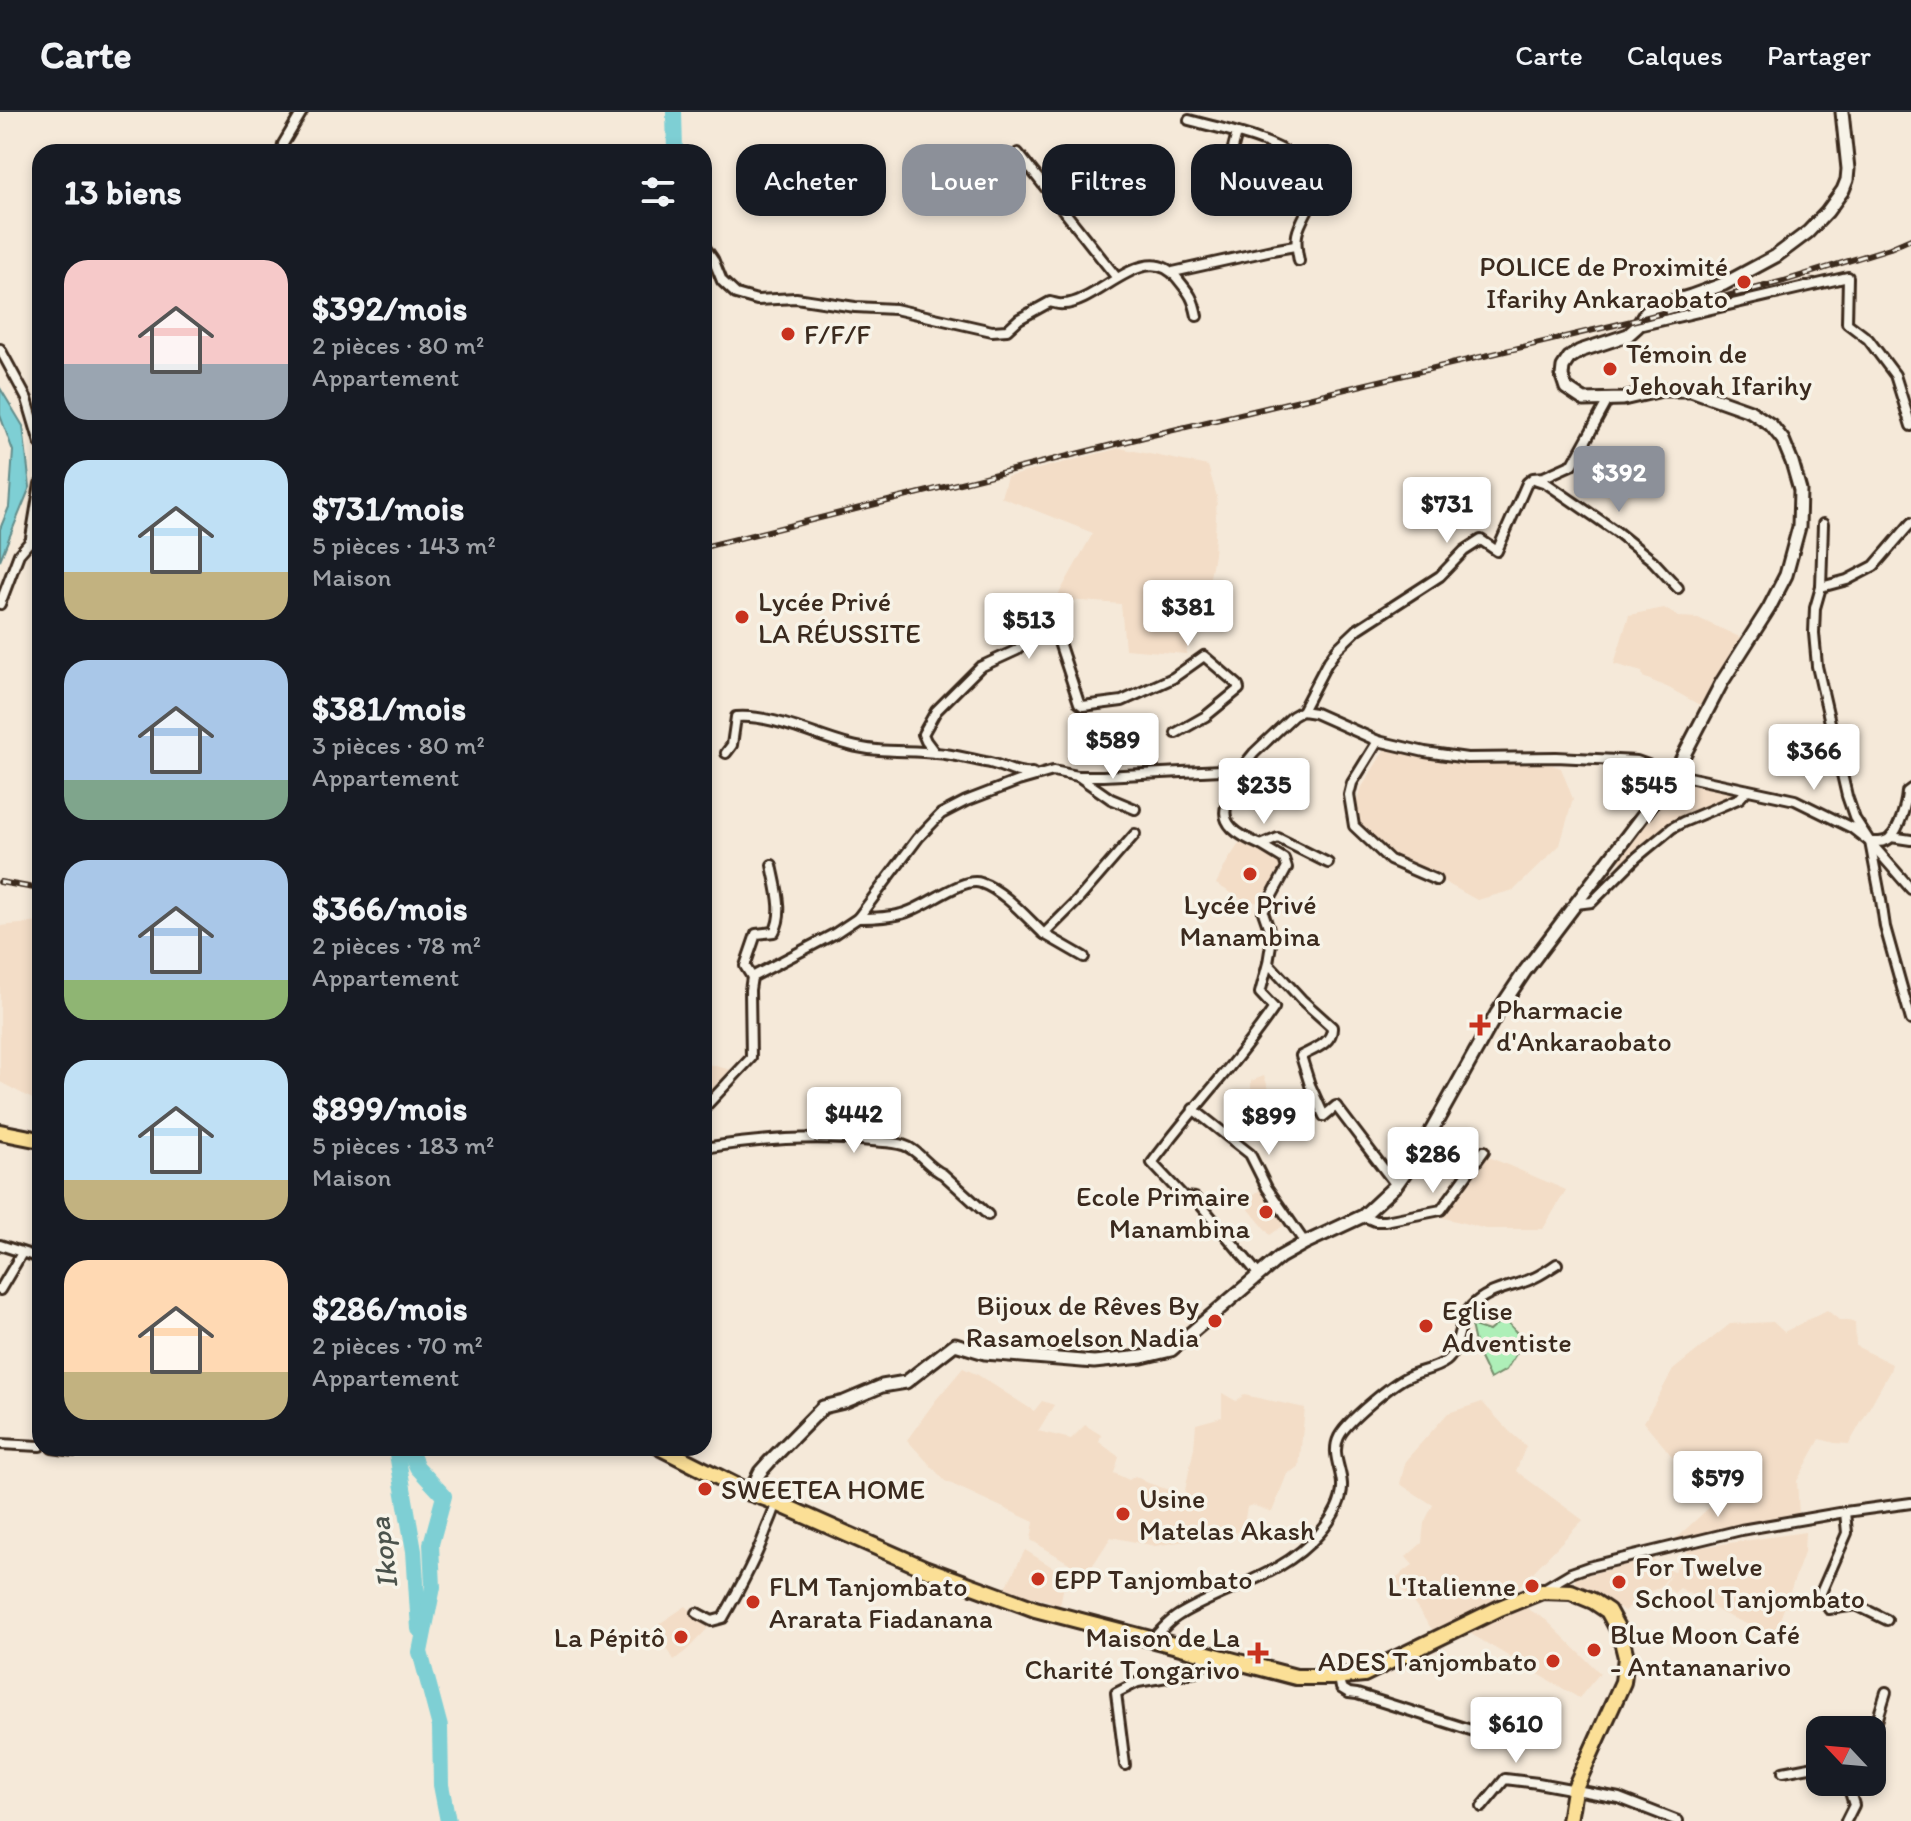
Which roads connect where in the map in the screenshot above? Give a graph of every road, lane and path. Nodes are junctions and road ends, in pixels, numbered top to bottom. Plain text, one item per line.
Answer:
1 (302, 112) edge
2 (1842, 112) edge
3 (1189, 120) dead end
4 (1237, 133) junction
5 (283, 144) edge
6 (1234, 144) edge
7 (1026, 163) edge
8 (1295, 246) junction
9 (712, 258) edge
10 (1299, 261) dead end
11 (1173, 272) junction
12 (1117, 278) junction
13 (1197, 316) dead end
14 (1637, 327) junction
15 (0, 349) edge
16 (1608, 400) junction
17 (32, 416) edge
18 (1911, 426) edge
19 (1533, 478) junction
20 (1911, 523) edge
21 (1823, 524) dead end
22 (32, 534) edge
23 (31, 538) joint
24 (1821, 587) junction
25 (1678, 588) dead end
26 (0, 604) edge
27 (1302, 711) junction
28 (1176, 733) dead end
29 (1378, 741) junction
30 (726, 753) dead end
31 (935, 753) junction
32 (1241, 769) junction
33 (1053, 771) junction
34 (1674, 774) junction
35 (1078, 776) junction
36 (1911, 789) edge
37 (1747, 790) junction
38 (1135, 809) dead end
39 (1135, 834) dead end
40 (1891, 837) junction
41 (1911, 840) edge
42 (1870, 842) junction
43 (1261, 845) junction
44 (1328, 863) dead end
45 (772, 865) dead end
46 (1436, 880) dead end
47 (1911, 889) edge
48 (1576, 904) junction
49 (858, 918) junction
50 (1044, 934) junction
51 (1084, 957) dead end
52 (1268, 963) junction
53 (752, 977) junction
54 (1911, 1020) edge
55 (712, 1099) edge
56 (1193, 1109) junction
57 (0, 1132) edge
58 (32, 1138) edge
59 (712, 1147) edge
60 (1484, 1151) dead end
61 (1396, 1185) junction
62 (988, 1215) dead end
63 (1363, 1216) junction
64 (1305, 1243) junction
65 (0, 1245) edge
66 (22, 1253) junction
67 (32, 1256) edge
68 (1557, 1264) dead end
69 (1259, 1275) junction
70 (0, 1290) edge
71 (0, 1444) edge
72 (32, 1446) edge
73 (677, 1456) edge
74 (750, 1493) junction
75 (776, 1503) junction
76 (1911, 1503) edge
77 (1845, 1512) junction
78 (1542, 1591) junction
79 (697, 1613) dead end
80 (1887, 1620) dead end
81 (1152, 1640) junction
82 (1203, 1653) junction
83 (1339, 1677) junction
84 (1886, 1692) dead end
85 (1879, 1716) edge
86 (1474, 1731) dead end
87 (1125, 1765) dead end
88 (1806, 1768) edge
89 (1783, 1772) dead end
90 (1574, 1790) junction
91 (1851, 1796) edge
92 (1482, 1807) dead end
93 (1569, 1821) edge
94 (1678, 1821) edge
95 (1846, 1821) edge

1 - 5 street
2 - 14 street
3 - 4 street
4 - 6 street
4 - 8 street
7 - 12 street
8 - 10 street
8 - 11 street
9 - 12 street
11 - 12 street
11 - 13 street
14 - 16 street
14 - 18 street
15 - 17 street
16 - 19 street
16 - 34 street
19 - 25 street
19 - 27 street
20 - 24 street
21 - 24 street
22 - 23 street
23 - 26 street
24 - 42 street
27 - 29 street
27 - 32 street
28 - 31 street
29 - 34 street
29 - 46 street
30 - 31 street
31 - 33 street
32 - 35 street
32 - 43 street
33 - 35 street
33 - 49 street
34 - 37 street
34 - 48 street
35 - 38 street
36 - 40 street
37 - 42 street
37 - 48 street
39 - 50 street
40 - 41 street
40 - 42 street
42 - 47 street
42 - 54 street
43 - 44 street
43 - 52 street
45 - 53 street
48 - 61 street
49 - 50 street
49 - 53 street
50 - 51 street
52 - 56 street
52 - 61 street
53 - 55 street
56 - 64 street
56 - 69 street
57 - 58 main road
59 - 62 street
60 - 63 street
61 - 63 street
63 - 64 street
64 - 69 street
65 - 66 street
66 - 67 street
66 - 70 street
68 - 81 street
69 - 74 street
71 - 72 street
73 - 74 main road
74 - 75 main road
75 - 79 street
75 - 81 main road
76 - 77 street
77 - 78 street
77 - 80 street
78 - 83 main road
78 - 90 main road
81 - 82 main road
82 - 83 main road
82 - 87 street
83 - 86 street
84 - 85 street
88 - 89 street
90 - 92 street
90 - 93 main road
90 - 94 street
91 - 95 street

